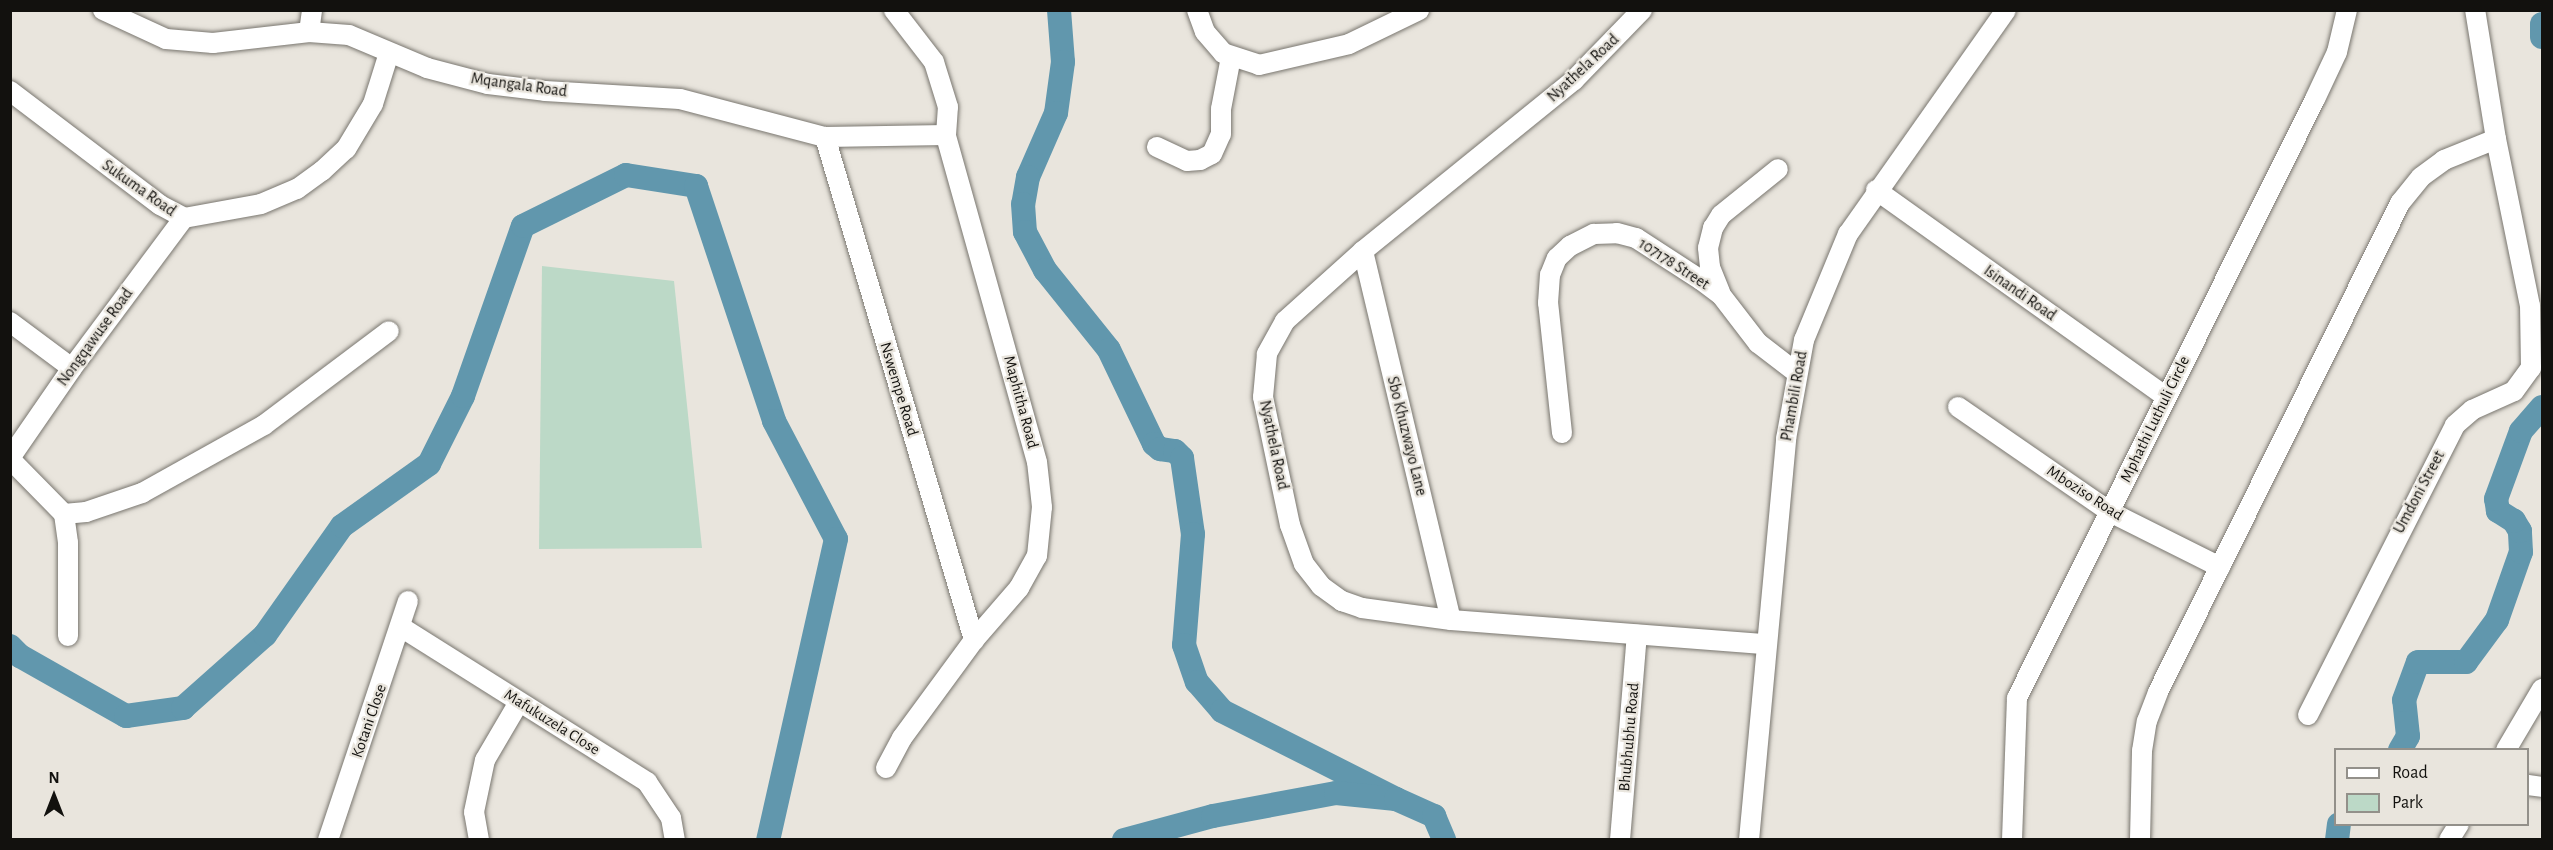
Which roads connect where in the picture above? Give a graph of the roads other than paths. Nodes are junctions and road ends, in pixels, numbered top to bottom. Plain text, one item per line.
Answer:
1 (103, 10) edge
2 (312, 10) edge
3 (894, 10) edge
4 (1197, 10) edge
5 (1419, 10) edge
6 (1642, 10) edge
7 (2006, 10) edge
8 (2346, 10) edge
9 (2475, 10) edge
10 (309, 32) junction
11 (389, 53) junction
12 (1231, 57) junction
13 (10, 91) edge
14 (946, 135) junction
15 (825, 137) junction
16 (2496, 139) junction
17 (1156, 147) dead end
18 (1778, 169) dead end
19 (1876, 190) junction
20 (184, 218) junction
21 (1363, 251) junction
22 (1721, 295) junction
23 (2536, 305) edge
24 (10, 322) edge
25 (389, 331) dead end
26 (72, 368) junction
27 (1797, 374) junction
28 (2165, 396) junction
29 (1958, 407) dead end
30 (1562, 433) dead end
31 (10, 459) edge
32 (61, 511) junction
33 (2110, 512) junction
34 (2220, 567) junction
35 (408, 601) dead end
36 (1451, 620) junction
37 (401, 627) junction
38 (1637, 635) junction
39 (68, 636) dead end
40 (974, 640) junction
41 (1766, 644) junction
42 (2542, 689) edge
43 (519, 702) junction
44 (2308, 715) dead end
45 (2507, 748) edge
46 (886, 768) dead end
47 (2458, 826) edge
48 (328, 840) edge
49 (478, 840) edge
50 (675, 840) edge
51 (1620, 840) edge
52 (1749, 840) edge
53 (2012, 840) edge
54 (2140, 840) edge
55 (2450, 840) edge

1 - 10 street, Mqangala Road
2 - 10 street
3 - 14 street, Maphitha Road
4 - 12 street
5 - 12 street
6 - 21 street, Nyathela Road
7 - 19 street, Phambili Road
8 - 28 street, Mphathi Luthuli Circle
9 - 16 street, Umdoni Street
10 - 11 street, Mqangala Road
11 - 15 street, Mqangala Road
11 - 20 street, Sukuma Road
12 - 17 street
13 - 20 street, Sukuma Road
14 - 15 street, Mqangala Road
14 - 40 street, Maphitha Road
15 - 40 street, Nswempe Road
16 - 23 street, Umdoni Street
16 - 34 street
18 - 22 street
19 - 27 street, Phambili Road
19 - 28 street, Isinandi Road
20 - 26 street, Nongqawuse Road
21 - 36 street, Sbo Khuzwayo Lane
21 - 36 street, Nyathela Road
22 - 27 street, 107178 Street
22 - 30 street, 107178 Street
23 - 44 street, Umdoni Street
24 - 26 street
25 - 32 street
26 - 31 street, Nongqawuse Road
27 - 41 street, Phambili Road
28 - 33 street, Mphathi Luthuli Circle
29 - 33 street, Mboziso Road
31 - 32 street, Nongqawuse Road
32 - 39 street
33 - 34 street, Mboziso Road
33 - 53 street, Mphathi Luthuli Circle
34 - 54 street
35 - 37 street, Kotani Close
36 - 38 street, Nyathela Road
37 - 43 street, Mafukuzela Close
37 - 48 street, Kotani Close
38 - 41 street, Nyathela Road
38 - 51 street, Bhubhubhu Road
40 - 46 street, Maphitha Road
41 - 52 street, Phambili Road
42 - 45 street
43 - 49 street
43 - 50 street, Mafukuzela Close
47 - 55 street

